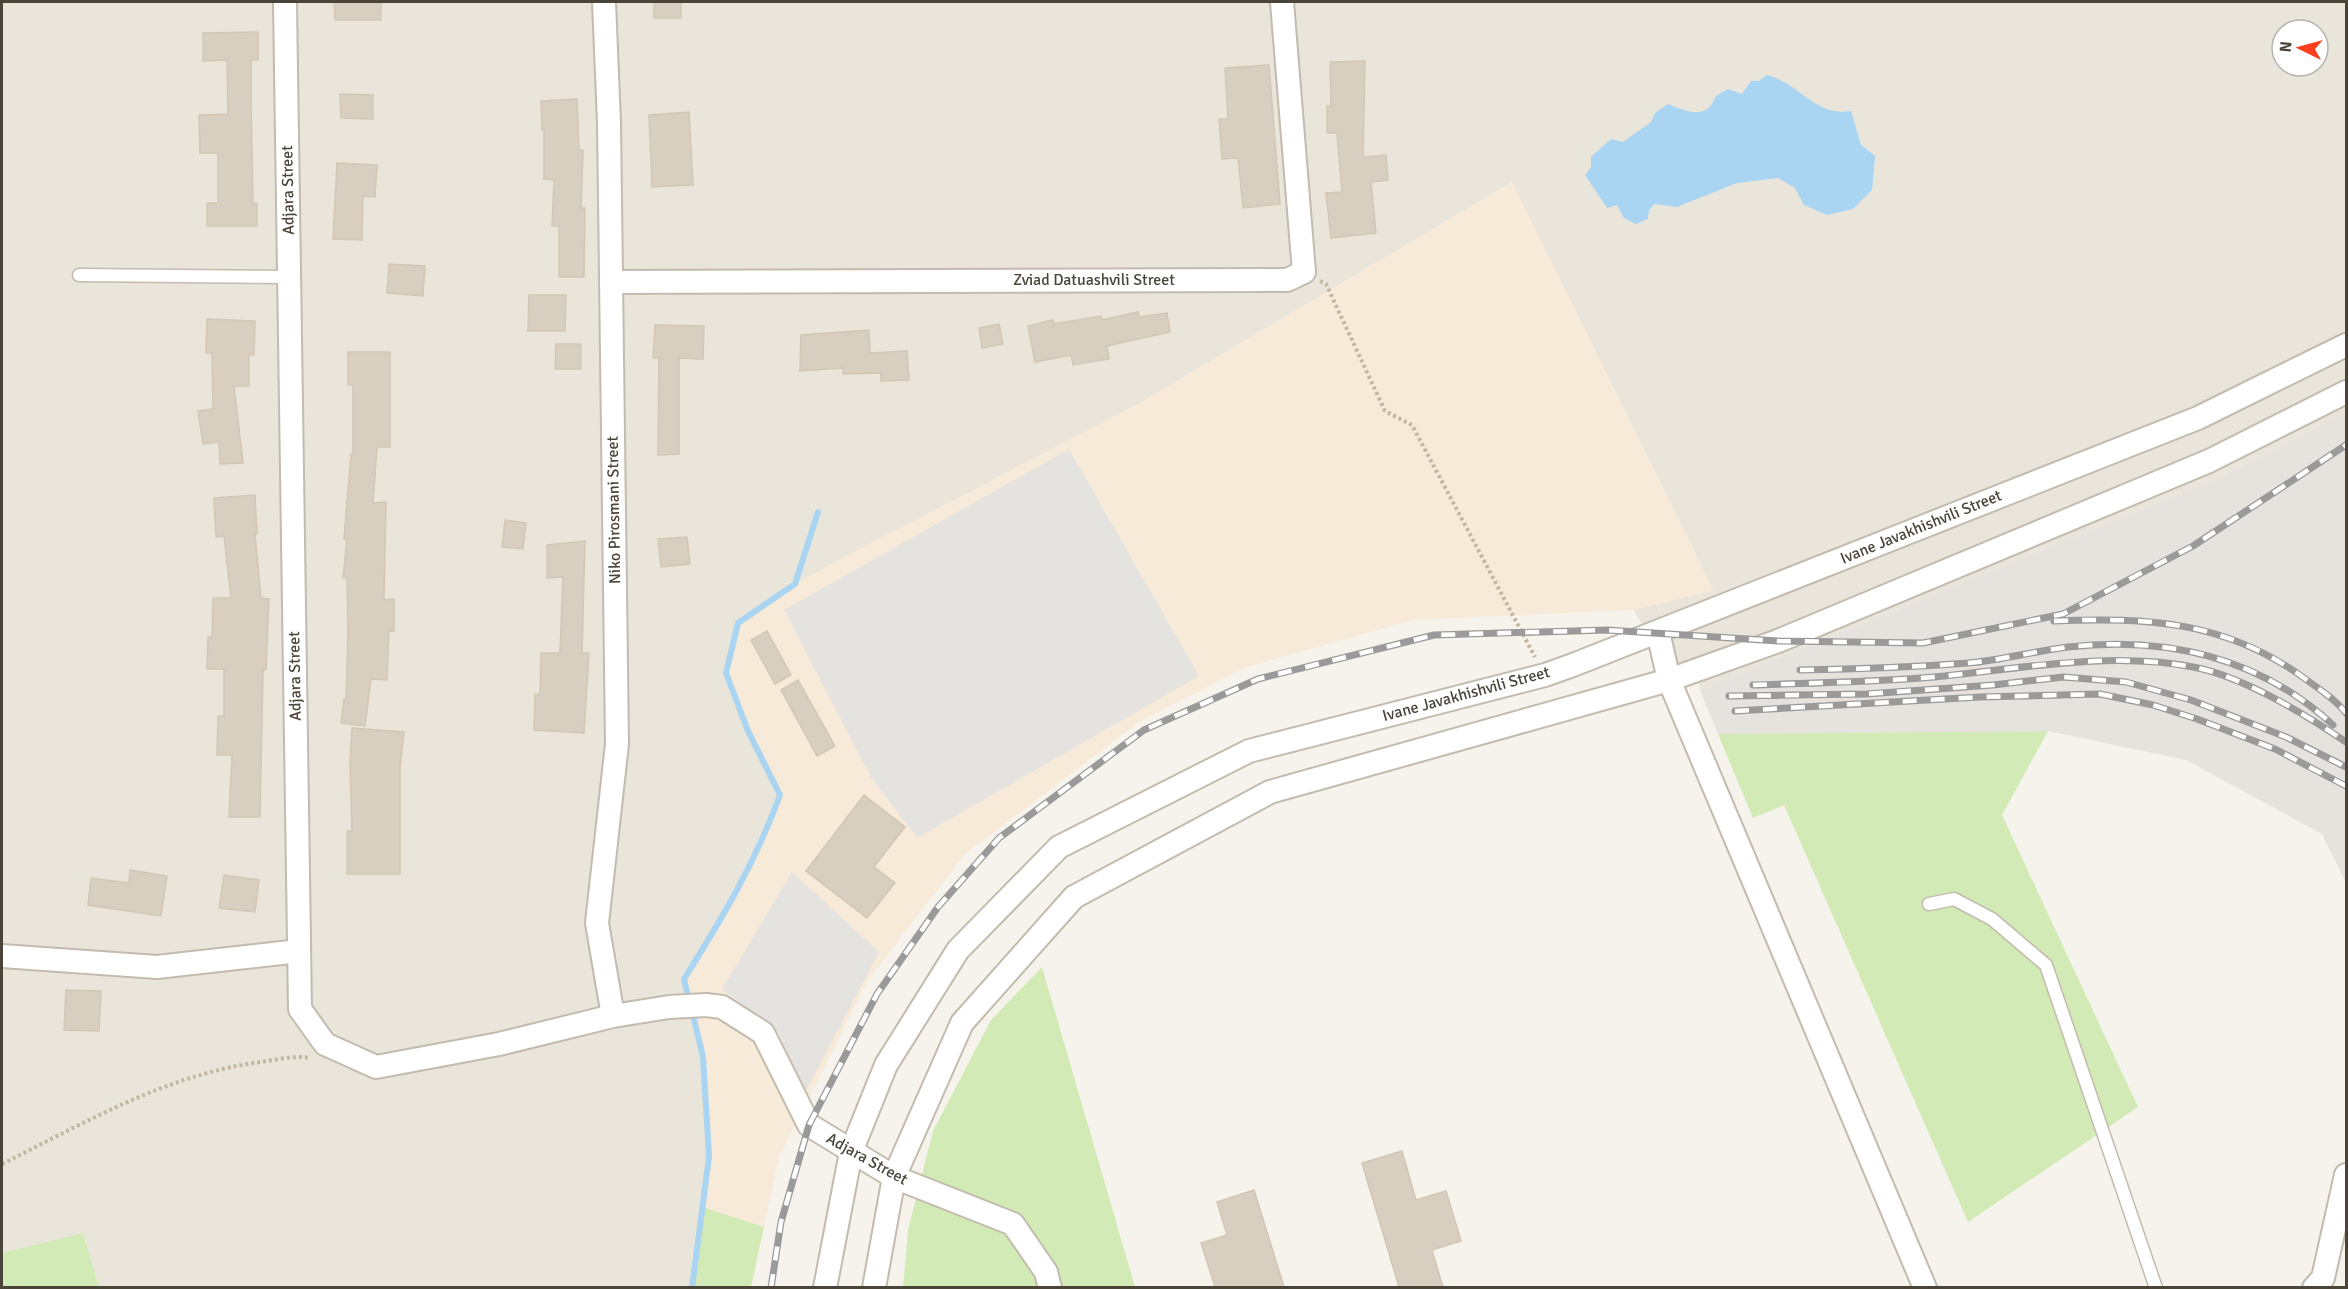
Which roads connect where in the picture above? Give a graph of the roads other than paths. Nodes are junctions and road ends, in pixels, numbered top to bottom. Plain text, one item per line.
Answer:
1 (285, 2) edge
2 (604, 2) edge
3 (1282, 2) edge
4 (80, 275) dead end
5 (289, 277) junction
6 (611, 282) junction
7 (2346, 345) edge
8 (2346, 392) edge
9 (1658, 633) junction
10 (1669, 680) junction
11 (1929, 904) dead end
12 (299, 951) junction
13 (2, 956) edge
14 (613, 1016) junction
15 (851, 1152) junction
16 (2346, 1175) edge
17 (894, 1177) junction
18 (825, 1287) edge
19 (874, 1287) edge
20 (1050, 1287) edge
21 (1925, 1287) edge
22 (2156, 1287) edge
23 (2314, 1287) edge

1 - 5 street, Adjara Street
2 - 6 street, Niko Pirosmani Street
3 - 6 street, Zviad Datuashvili Street
4 - 5 lane
5 - 12 street, Adjara Street
6 - 14 street, Niko Pirosmani Street
7 - 9 street, Ivane Javakhishvili Street
8 - 10 street
9 - 10 street
9 - 15 street, Ivane Javakhishvili Street
10 - 17 street
10 - 21 street
11 - 22 lane
12 - 13 street
12 - 14 street, Adjara Street
14 - 15 street, Adjara Street
15 - 17 street, Adjara Street
15 - 18 street, Ivane Javakhishvili Street
16 - 23 street
17 - 19 street
17 - 20 street, Adjara Street

